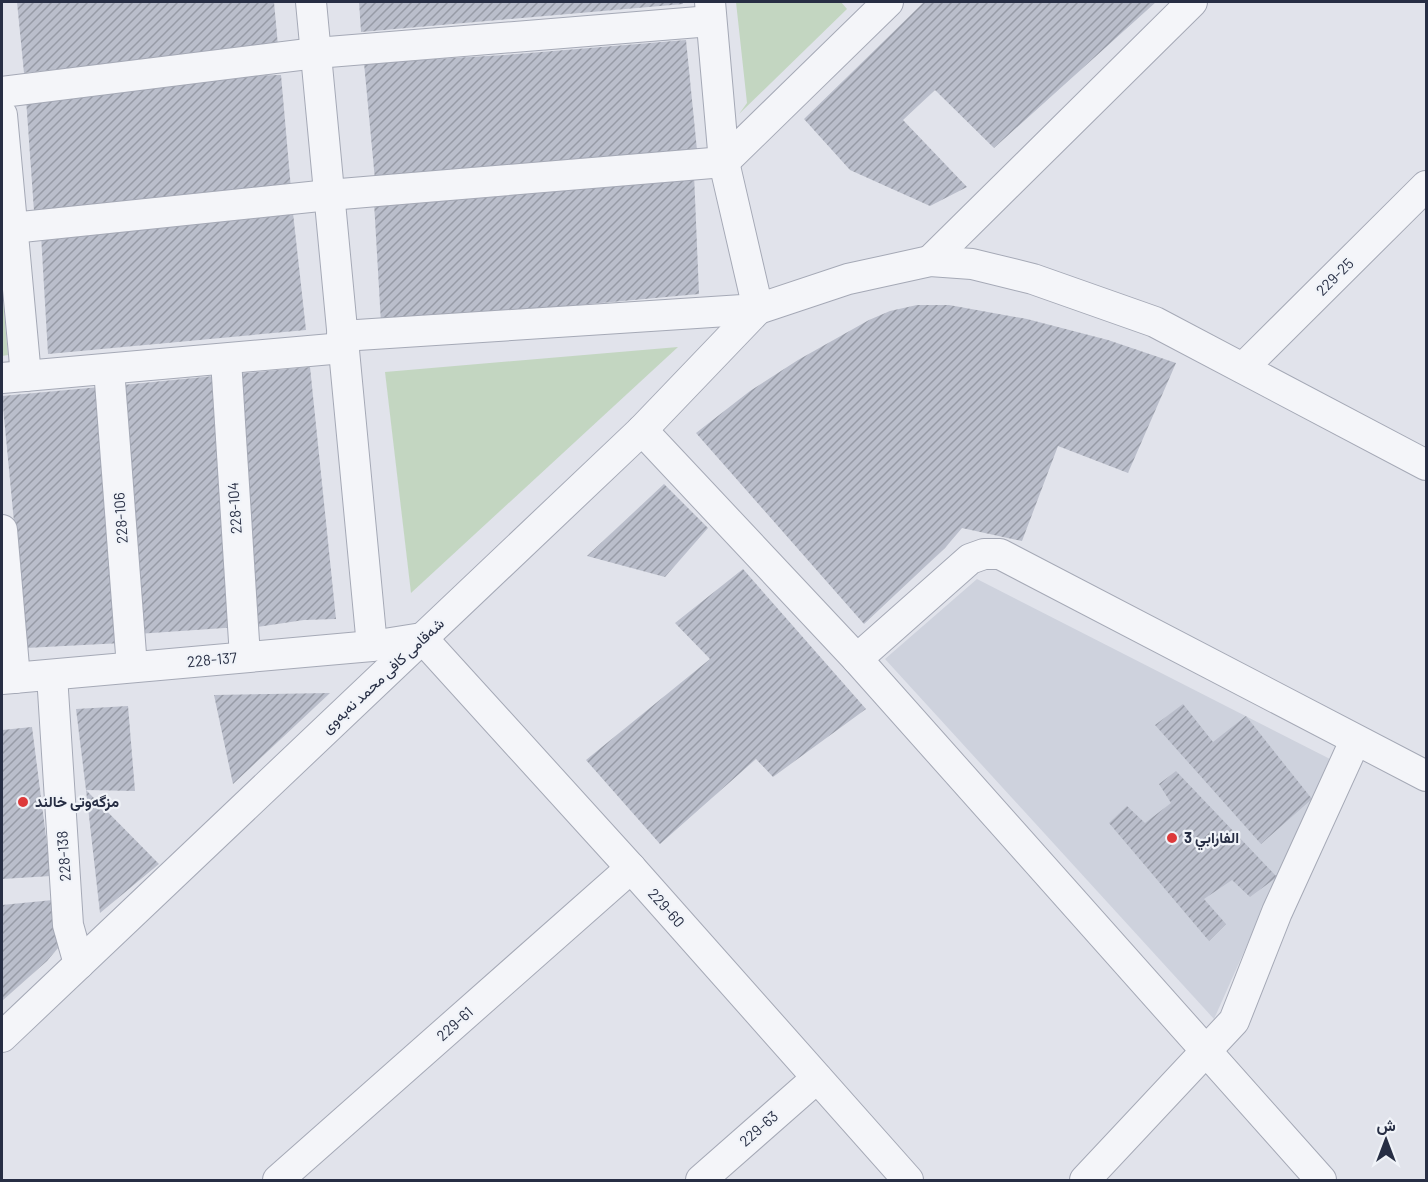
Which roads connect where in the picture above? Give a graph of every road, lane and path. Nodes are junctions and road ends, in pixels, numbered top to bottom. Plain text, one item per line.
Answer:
1 (311, 2) edge
2 (1192, 2) edge
3 (883, 3) edge
4 (711, 11) edge
5 (315, 53) junction
6 (2, 92) edge
7 (2, 115) edge
8 (724, 162) junction
9 (1426, 186) edge
10 (329, 195) junction
11 (12, 228) junction
12 (930, 261) junction
13 (758, 309) junction
14 (343, 342) junction
15 (226, 360) junction
16 (1243, 368) junction
17 (109, 369) junction
18 (14, 377) edge
19 (642, 430) junction
20 (1426, 465) edge
21 (2, 530) edge
22 (422, 638) junction
23 (372, 646) junction
24 (245, 657) junction
25 (857, 660) junction
26 (132, 667) junction
27 (52, 675) junction
28 (8, 678) edge
29 (1355, 741) junction
30 (1426, 776) edge
31 (631, 868) junction
32 (79, 964) junction
33 (2, 1037) edge
34 (1206, 1052) junction
35 (817, 1078) junction
36 (278, 1180) edge
37 (701, 1180) edge
38 (908, 1180) edge
39 (1084, 1180) edge
40 (1321, 1180) edge

1 - 5 street
2 - 12 street
3 - 8 street
4 - 5 street
4 - 8 street
5 - 6 street
5 - 10 street
7 - 11 street
8 - 10 street
8 - 13 street
9 - 16 street, 229-25
10 - 11 street
10 - 14 street
11 - 18 street
12 - 13 street
12 - 16 street
13 - 14 street
13 - 19 street, شەقامی کافی محمد نەبەوی
14 - 15 street
14 - 23 street
15 - 17 street
15 - 24 street, 228-104
16 - 20 street
17 - 18 street
17 - 26 street, 228-106
19 - 22 street, شەقامی کافی محمد نەبەوی
19 - 25 street
21 - 28 street
22 - 23 street, 228-137
22 - 31 street, 229-60
22 - 32 street, شەقامی کافی محمد نەبەوی
23 - 24 street, 228-137
24 - 26 street, 228-137
25 - 29 street
25 - 34 street
26 - 27 street, 228-137
27 - 28 street, 228-137
27 - 32 street, 228-138
29 - 30 street
29 - 34 street
31 - 35 street, 229-60
31 - 36 street, 229-61
32 - 33 street, شەقامی کافی محمد نەبەوی
34 - 39 street
34 - 40 street
35 - 37 street, 229-63
35 - 38 street, 229-60

